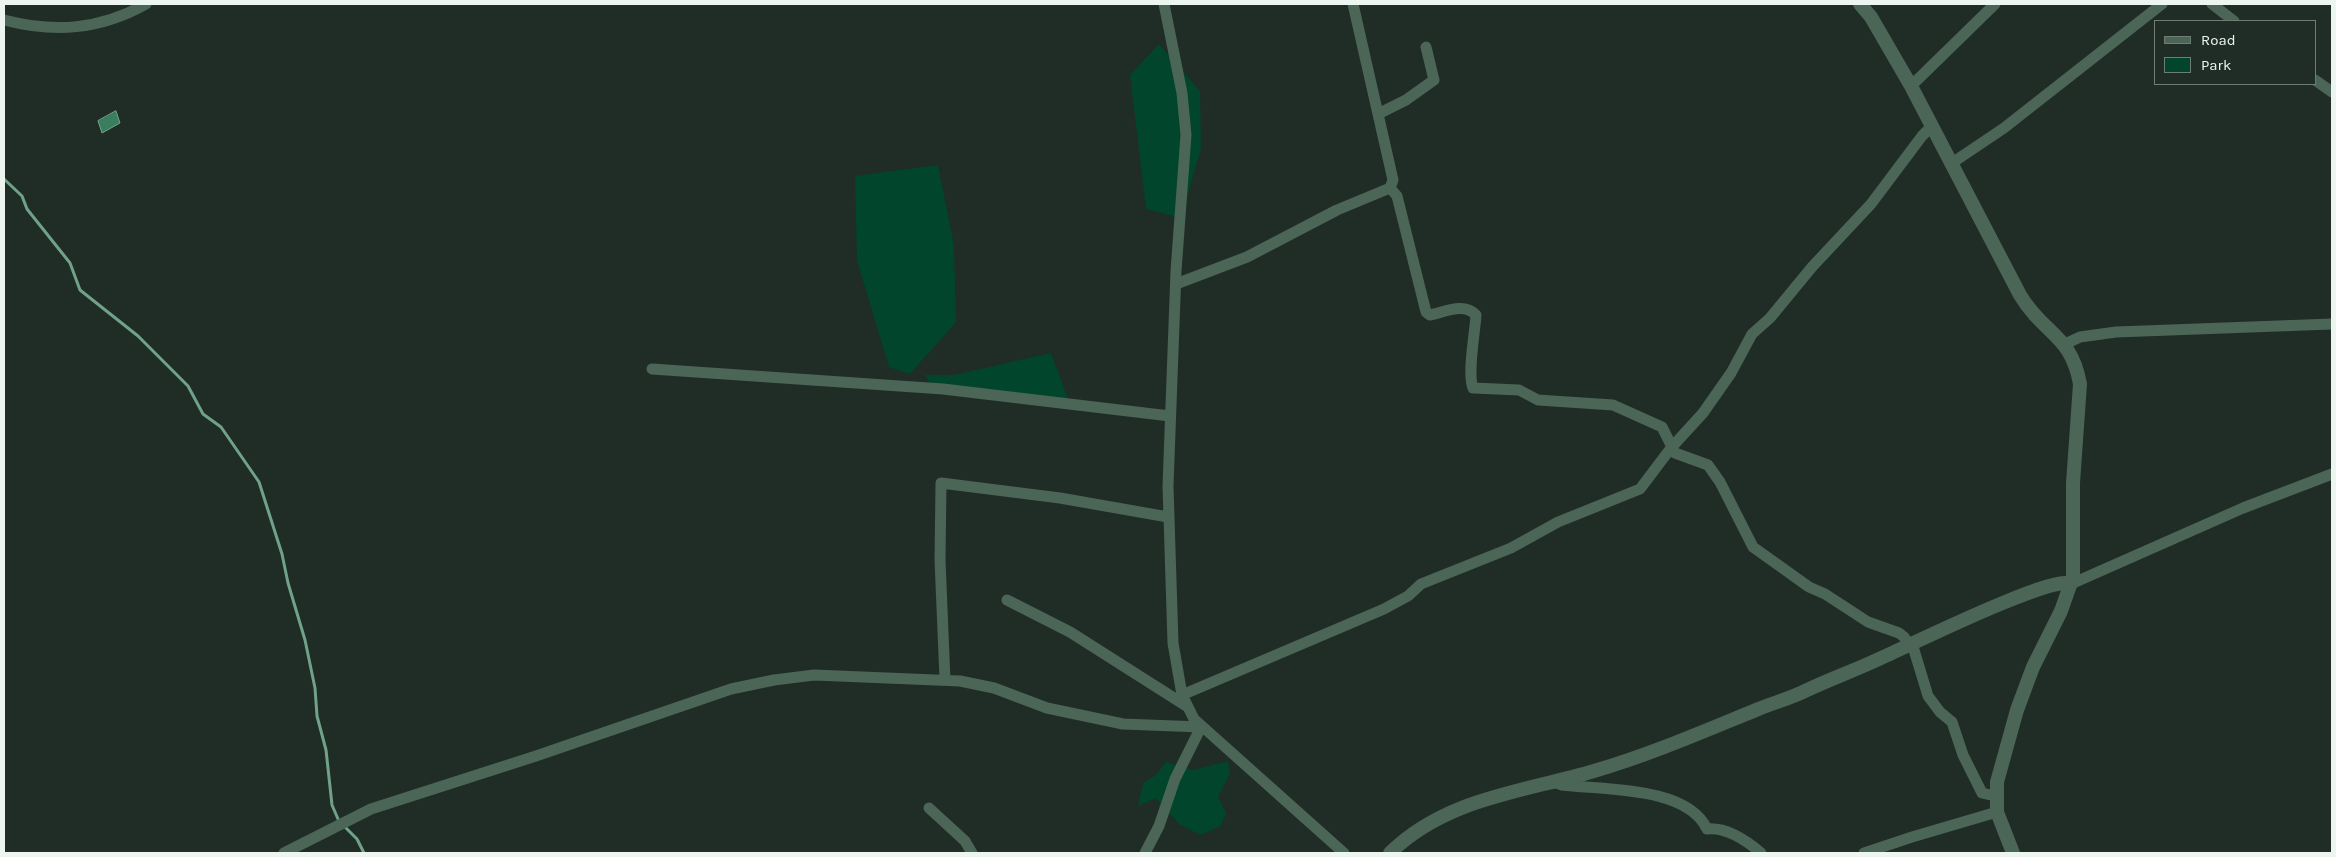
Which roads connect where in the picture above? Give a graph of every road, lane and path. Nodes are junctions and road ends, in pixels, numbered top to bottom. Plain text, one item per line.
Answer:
1 (146, 4) edge
2 (1164, 4) edge
3 (1353, 4) edge
4 (1860, 4) edge
5 (1995, 4) edge
6 (2162, 4) edge
7 (2212, 4) edge
8 (4, 20) edge
9 (2233, 20) edge
10 (1426, 47) dead end
11 (2316, 81) edge
12 (1911, 86) junction
13 (2332, 92) edge
14 (1378, 114) junction
15 (1932, 126) junction
16 (1952, 163) junction
17 (1390, 188) junction
18 (1176, 284) junction
19 (2332, 324) edge
20 (2066, 344) junction
21 (652, 368) dead end
22 (1170, 416) junction
23 (1671, 448) junction
24 (2332, 474) edge
25 (1168, 516) junction
26 (2071, 584) junction
27 (1007, 600) dead end
28 (1908, 644) junction
29 (945, 680) junction
30 (1182, 695) junction
31 (1189, 708) junction
32 (1201, 727) junction
33 (1552, 781) junction
34 (1995, 796) junction
35 (929, 808) dead end
36 (1997, 812) junction
37 (284, 853) edge
38 (972, 853) edge
39 (1145, 853) edge
40 (1344, 853) edge
41 (1390, 853) edge
42 (1761, 853) edge
43 (1864, 853) edge
44 (2013, 853) edge

1 - 8 street
2 - 18 street
3 - 14 street
4 - 12 street
5 - 12 street
6 - 16 street
7 - 9 street
10 - 14 street
11 - 13 street
12 - 15 street
14 - 17 street
15 - 16 street
15 - 23 street
16 - 20 street
17 - 18 street
17 - 23 street
18 - 22 street
19 - 20 street
20 - 26 street
21 - 22 street
22 - 25 street
23 - 28 street
23 - 30 street
24 - 26 street
25 - 29 street
25 - 30 street
26 - 28 street
26 - 34 street
27 - 31 street
28 - 33 street
28 - 34 street
29 - 32 street
29 - 37 street
30 - 31 street
31 - 32 street
32 - 39 street
32 - 40 street
33 - 41 street
33 - 42 street
34 - 36 street
35 - 38 street
36 - 43 street
36 - 44 street

